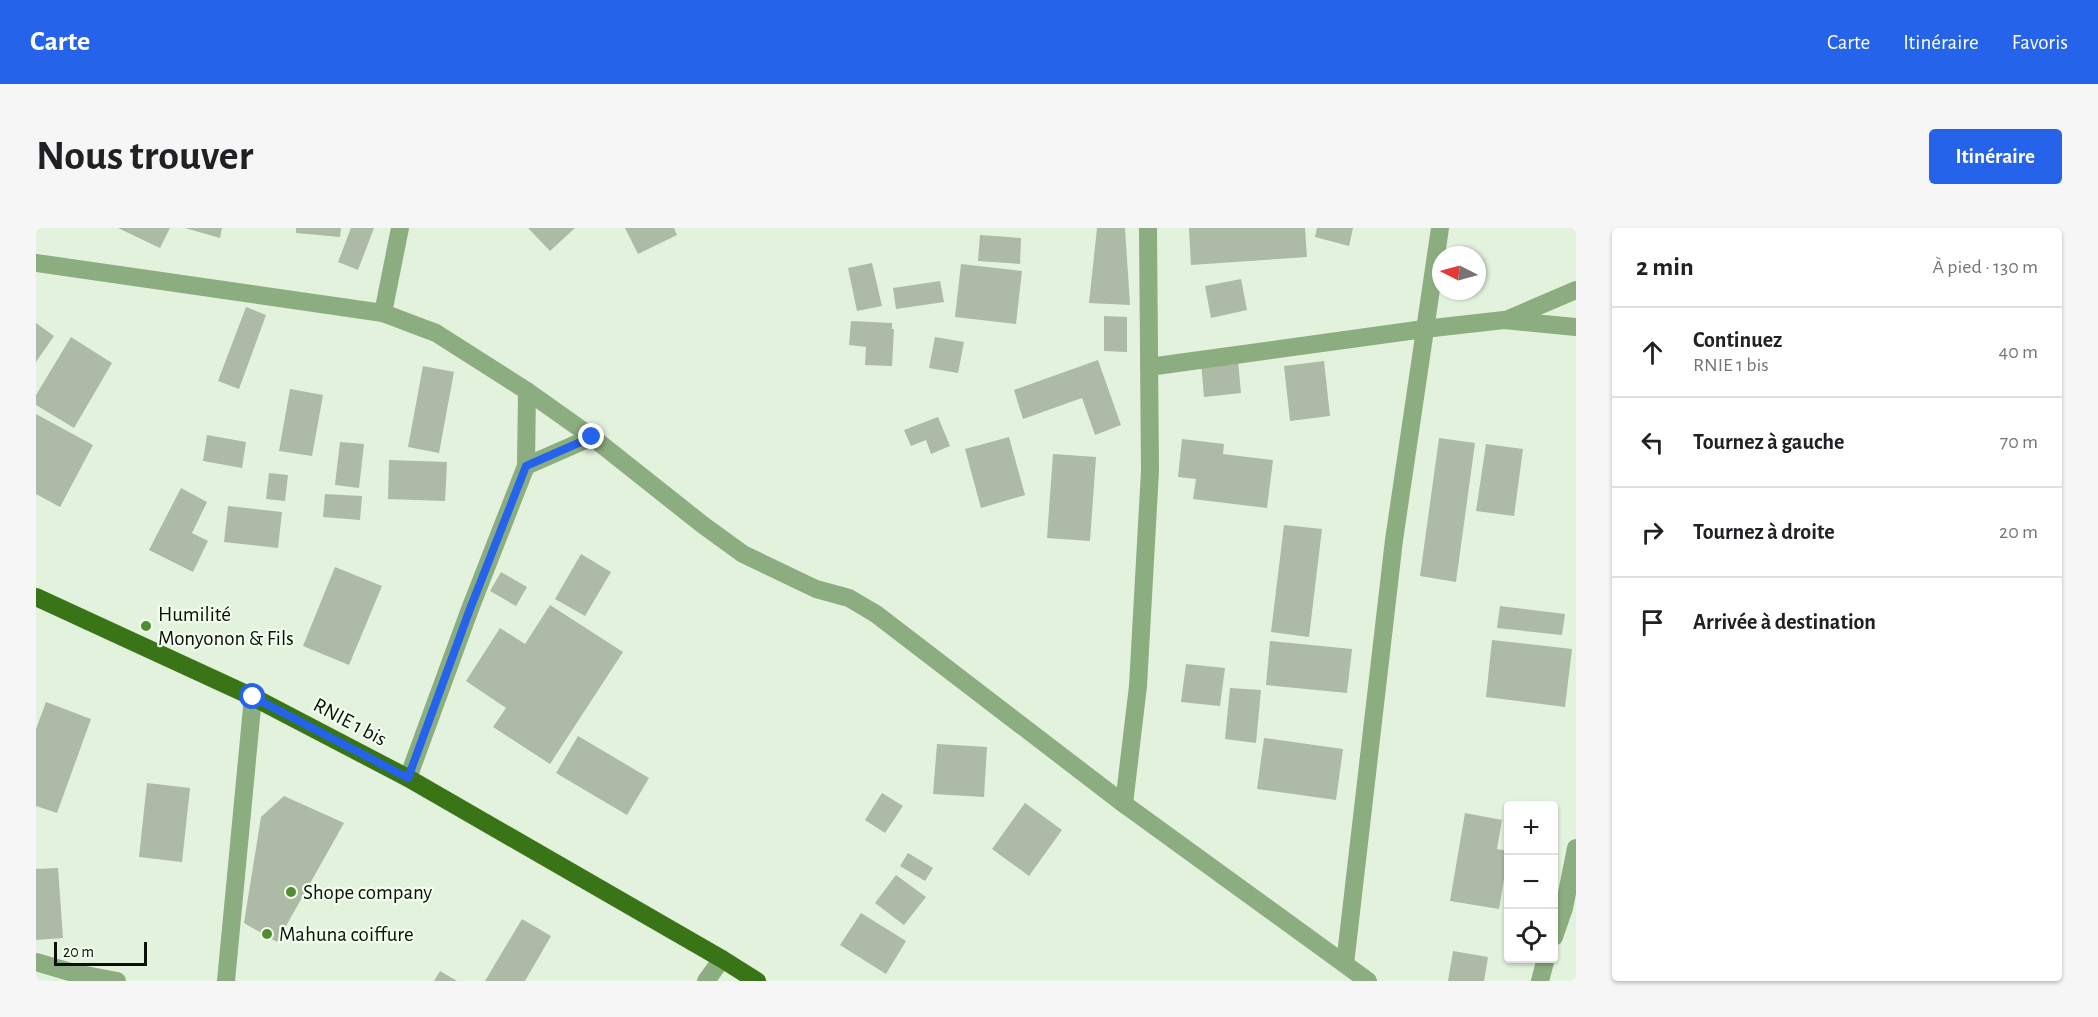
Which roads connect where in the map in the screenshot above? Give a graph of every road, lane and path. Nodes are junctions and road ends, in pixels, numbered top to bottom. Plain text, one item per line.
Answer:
1 (400, 228) edge
2 (1148, 228) edge
3 (1440, 228) edge
4 (36, 263) edge
5 (1576, 290) edge
6 (383, 313) junction
7 (1504, 320) junction
8 (1576, 327) edge
9 (1424, 329) junction
10 (1149, 367) junction
11 (527, 391) junction
12 (592, 437) junction
13 (526, 466) junction
14 (36, 597) edge
15 (253, 697) junction
16 (408, 778) junction
17 (1124, 804) junction
18 (1576, 848) edge
19 (1558, 925) edge
20 (722, 959) junction
21 (36, 963) edge
22 (1545, 963) edge
23 (1345, 964) junction
24 (117, 981) edge
25 (226, 981) edge
26 (706, 981) edge
27 (757, 981) edge
28 (1368, 981) edge
29 (1540, 981) edge

1 - 6 street
2 - 10 street
3 - 9 street
4 - 6 street
5 - 7 street
6 - 11 street
7 - 8 street
7 - 9 street
9 - 10 street
9 - 23 street
10 - 17 street
11 - 12 street
11 - 13 street
12 - 13 street
12 - 17 street
13 - 16 street
14 - 15 main road, RNIE 1 bis
15 - 16 main road, RNIE 1 bis
15 - 25 street
16 - 20 main road, RNIE 1 bis
17 - 23 street
18 - 19 street
20 - 26 street
20 - 27 main road, RNIE 1 bis
21 - 24 street
22 - 29 street
23 - 28 street

